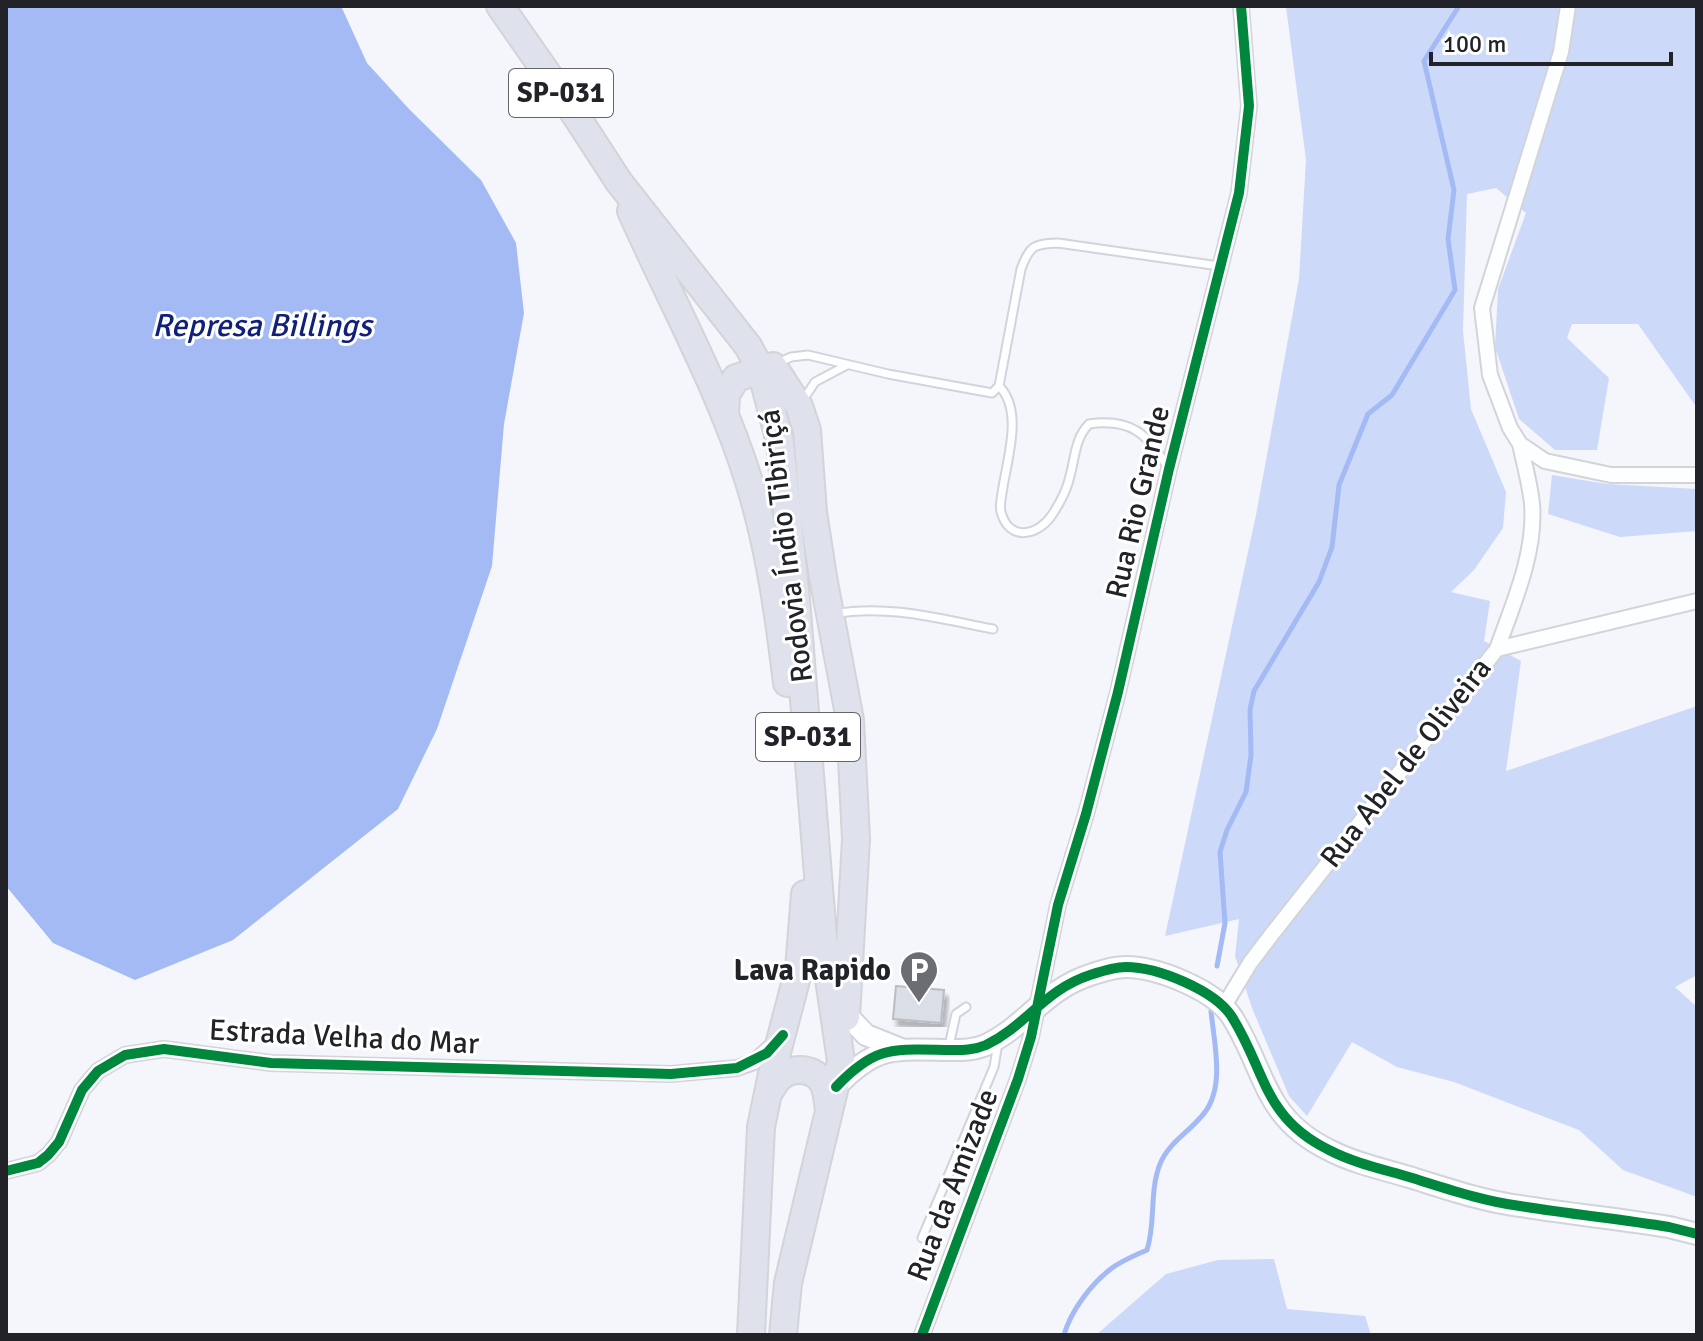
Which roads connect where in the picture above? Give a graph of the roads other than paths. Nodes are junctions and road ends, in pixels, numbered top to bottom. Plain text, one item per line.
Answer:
1 (500, 6) edge
2 (1241, 6) edge
3 (1568, 6) edge
4 (619, 182) junction
5 (1221, 267) junction
6 (847, 365) junction
7 (767, 368) junction
8 (999, 386) junction
9 (799, 406) junction
10 (725, 416) junction
11 (1520, 444) junction
12 (1169, 469) junction
13 (1697, 475) edge
14 (1697, 601) edge
15 (829, 615) junction
16 (993, 629) dead end
17 (1497, 649) junction
18 (1038, 1004) junction
19 (1224, 1006) junction
20 (966, 1007) dead end
21 (846, 1014) junction
22 (783, 1035) junction
23 (998, 1039) junction
24 (901, 1049) junction
25 (949, 1050) junction
26 (737, 1068) junction
27 (839, 1074) junction
28 (768, 1094) junction
29 (830, 1114) junction
30 (6, 1171) edge
31 (1697, 1234) edge
32 (922, 1238) dead end
33 (751, 1335) edge
34 (783, 1335) edge
35 (922, 1335) edge

1 - 4 highway, Rodovia Índio Tibiriçá / SP-031
2 - 5 street, Rua Rio Grande
3 - 11 street
4 - 7 highway, Rodovia Índio Tibiriçá / SP-031
4 - 10 highway, Rodovia Índio Tibiriçá / SP-031
5 - 8 lane
5 - 12 street, Rua Rio Grande
6 - 7 lane
6 - 8 lane
6 - 9 lane
7 - 9 highway
7 - 10 highway
7 - 27 highway, Rodovia Índio Tibiriçá / SP-031
8 - 12 lane
9 - 15 highway
10 - 22 highway, Rodovia Índio Tibiriçá / SP-031
11 - 13 street
11 - 17 street
12 - 18 street, Rua Rio Grande
14 - 17 street, Rua Abel de Oliveira
15 - 16 lane
15 - 21 highway
17 - 19 street, Rua Abel de Oliveira
18 - 19 street
18 - 23 street
18 - 35 street, Rua da Amizade
19 - 31 street
20 - 25 lane
21 - 24 street
21 - 27 highway
22 - 26 street
22 - 28 highway, Rodovia Índio Tibiriçá / SP-031
23 - 25 street
23 - 32 lane
24 - 25 street
24 - 27 street
26 - 28 street
26 - 30 street, Estrada Velha do Mar
27 - 29 highway, Rodovia Índio Tibiriçá / SP-031
28 - 29 highway
28 - 33 highway, Rodovia Índio Tibiriçá / SP-031
29 - 34 highway, Rodovia Índio Tibiriçá / SP-031

